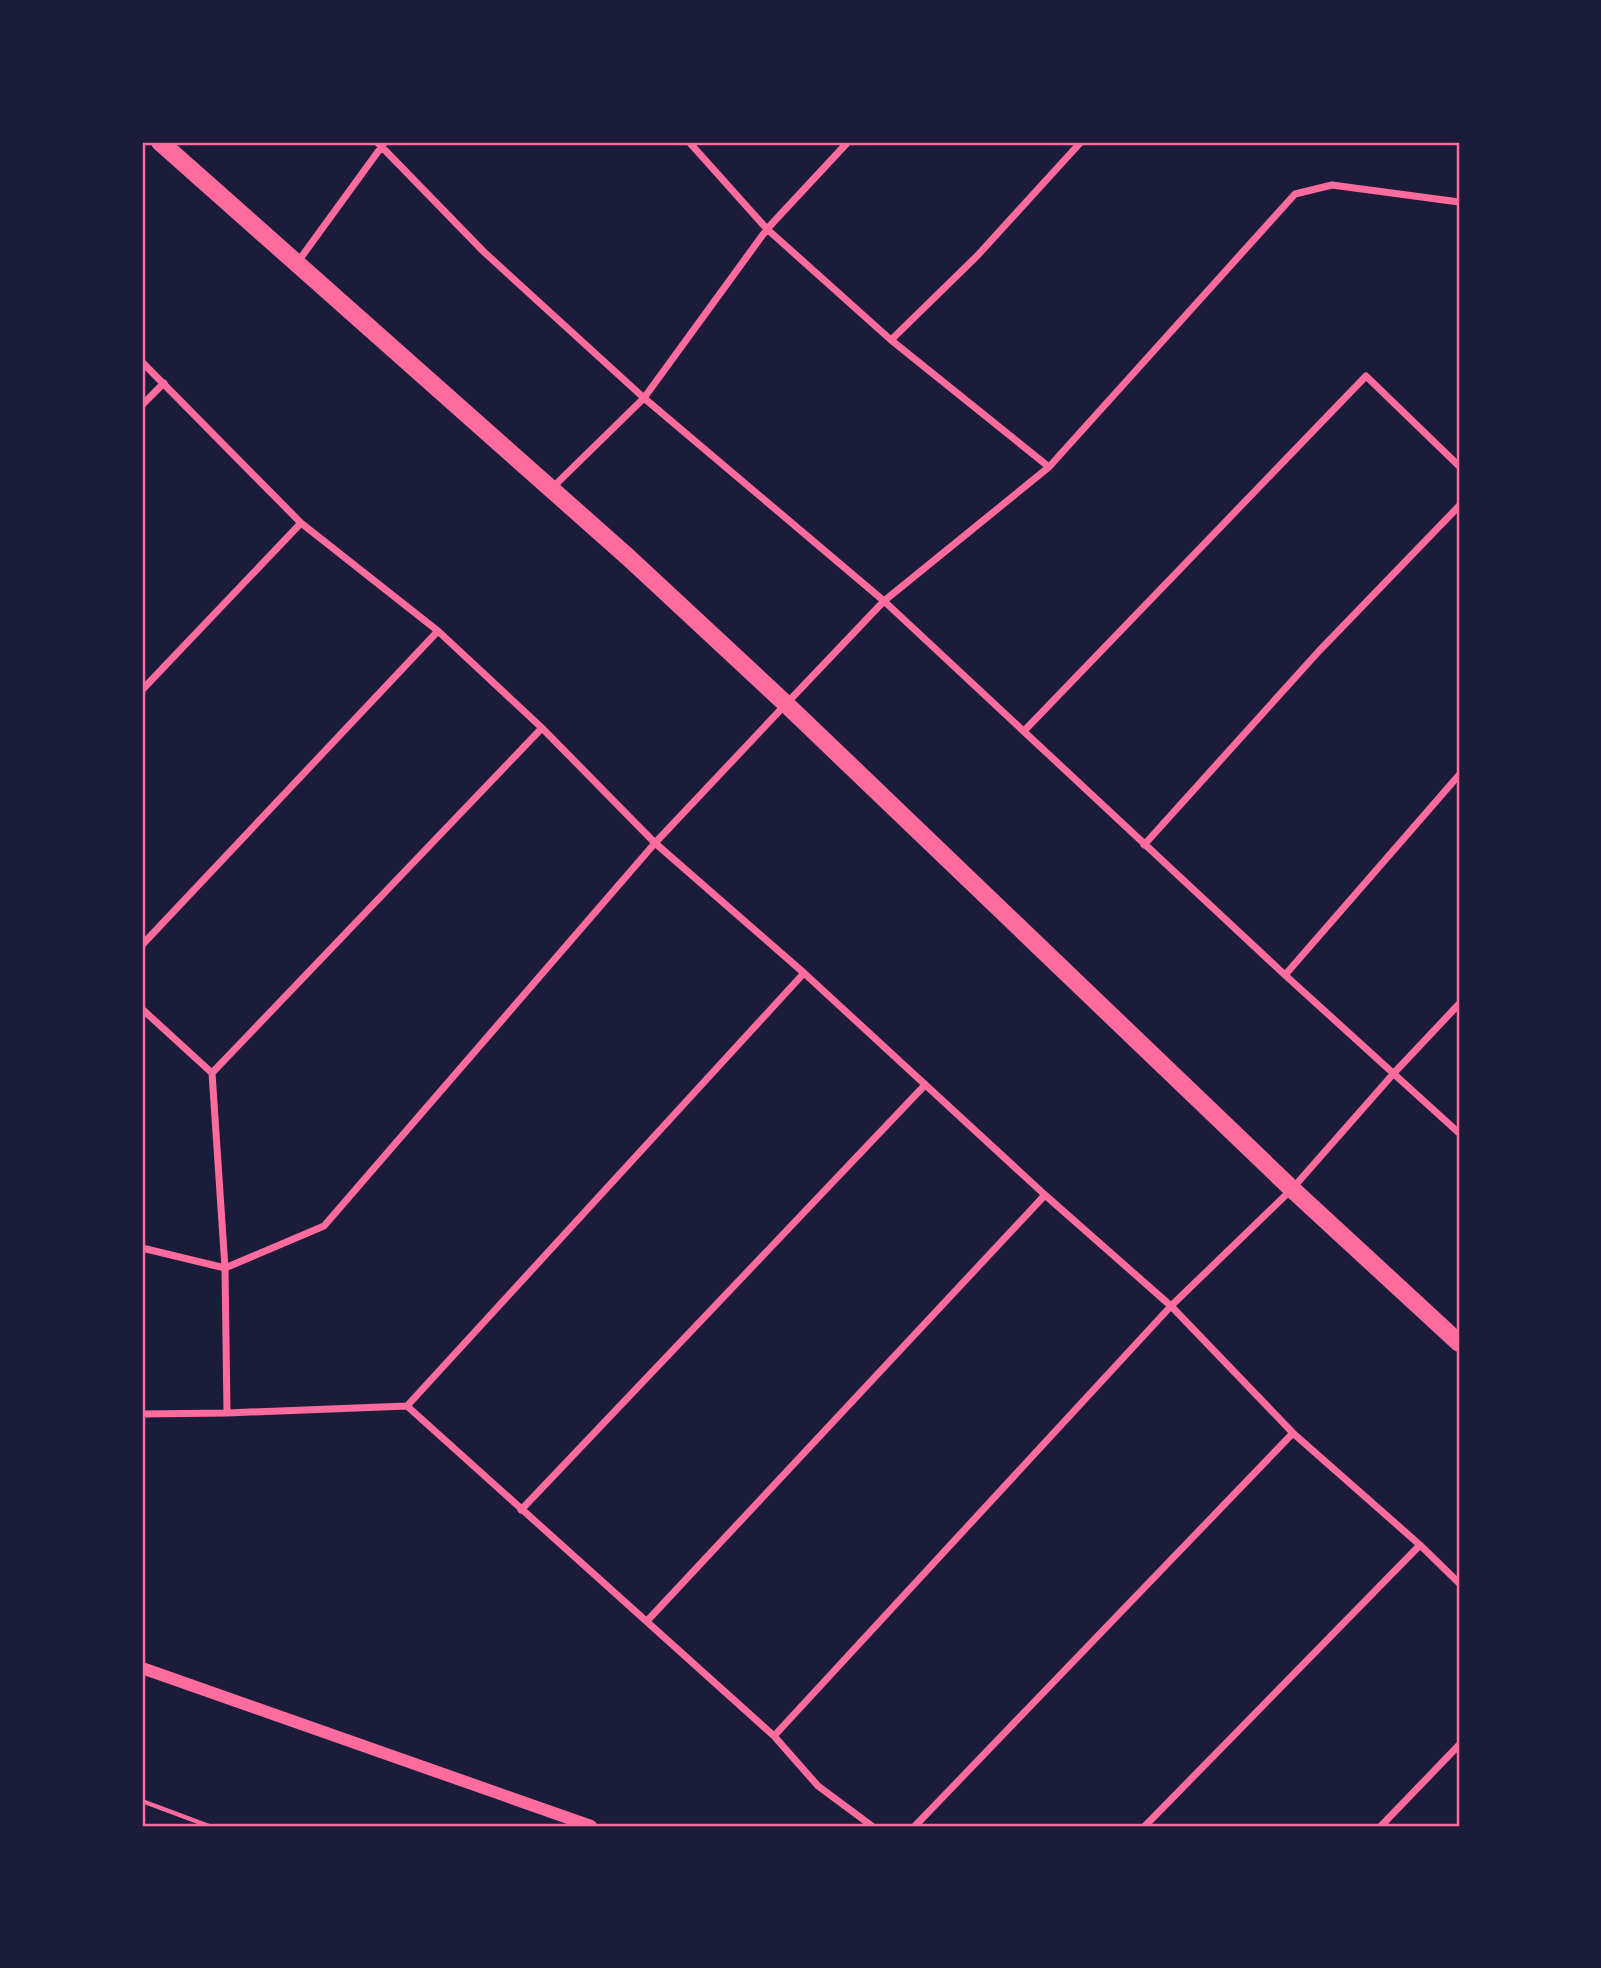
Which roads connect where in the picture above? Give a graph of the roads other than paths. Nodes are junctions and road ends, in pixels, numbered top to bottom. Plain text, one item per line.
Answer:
1 (160, 142) edge
2 (689, 142) edge
3 (848, 142) edge
4 (1081, 142) edge
5 (381, 143) edge
6 (1459, 202) edge
7 (767, 229) junction
8 (297, 263) junction
9 (891, 340) junction
10 (142, 362) edge
11 (164, 383) junction
12 (644, 398) junction
13 (142, 405) edge
14 (1459, 466) edge
15 (1049, 467) junction
16 (551, 489) junction
17 (1459, 506) edge
18 (301, 523) junction
19 (884, 601) junction
20 (438, 631) junction
21 (142, 690) edge
22 (786, 704) junction
23 (542, 728) junction
24 (1024, 731) junction
25 (1459, 775) edge
26 (655, 843) junction
27 (1144, 845) junction
28 (142, 945) edge
29 (804, 972) junction
30 (1285, 975) junction
31 (1459, 1004) edge
32 (142, 1009) edge
33 (212, 1073) junction
34 (1394, 1073) junction
35 (925, 1085) junction
36 (1459, 1133) edge
37 (1292, 1189) junction
38 (1045, 1195) junction
39 (142, 1248) edge
40 (225, 1268) junction
41 (1171, 1306) junction
42 (1459, 1343) edge
43 (407, 1406) junction
44 (227, 1413) junction
45 (142, 1414) edge
46 (1293, 1433) junction
47 (521, 1510) junction
48 (1420, 1545) junction
49 (1459, 1583) edge
50 (647, 1620) junction
51 (142, 1668) edge
52 (774, 1736) junction
53 (1459, 1745) edge
54 (591, 1826) edge
55 (872, 1826) edge
56 (915, 1826) edge
57 (1145, 1826) edge
58 (1381, 1826) edge

1 - 8 main road
2 - 7 street
3 - 7 street
4 - 9 street
5 - 8 street
5 - 12 street
6 - 15 street
7 - 9 street
7 - 12 street
8 - 16 main road
9 - 15 street
10 - 11 street
11 - 13 street
11 - 18 street
12 - 16 street
12 - 19 street
14 - 24 street
15 - 19 street
16 - 22 main road
17 - 27 street
18 - 20 street
18 - 21 street
19 - 22 street
19 - 24 street
20 - 23 street
20 - 28 street
22 - 26 street
22 - 37 main road
23 - 26 street
23 - 33 street
24 - 27 street
25 - 30 street
26 - 29 street
26 - 40 street
27 - 30 street
29 - 35 street
29 - 43 street
30 - 34 street
31 - 34 street
32 - 33 street
33 - 40 street
34 - 36 street
34 - 37 street
35 - 38 street
35 - 47 street
37 - 41 street
37 - 42 main road
38 - 41 street
38 - 50 street
39 - 40 street
40 - 44 street
41 - 46 street
41 - 52 street
43 - 44 street
43 - 47 street
44 - 45 street
46 - 48 street
46 - 56 street
47 - 50 street
48 - 49 street
48 - 57 street
50 - 52 street
51 - 54 street
52 - 55 street
53 - 58 street

